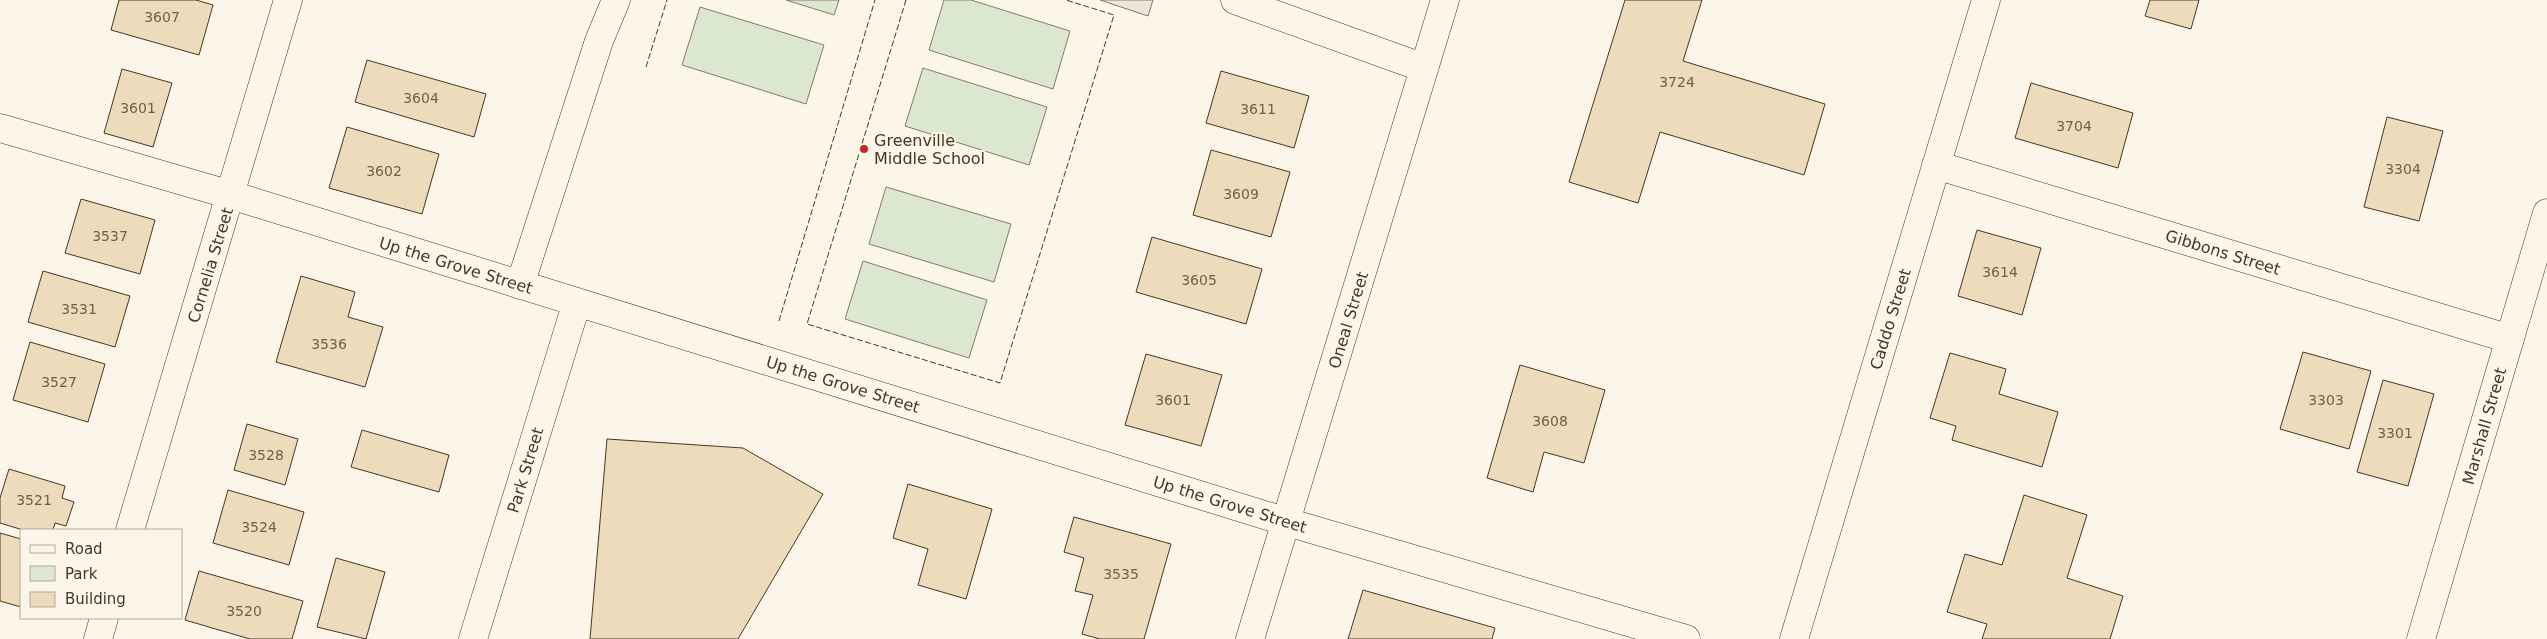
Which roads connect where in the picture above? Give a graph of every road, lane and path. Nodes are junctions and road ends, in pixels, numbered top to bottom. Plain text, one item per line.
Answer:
1 (288, 0) edge
2 (616, 0) edge
3 (1235, 0) edge
4 (1445, 0) edge
5 (1986, 0) edge
6 (1424, 68) junction
7 (0, 128) edge
8 (1936, 165) junction
9 (231, 195) junction
10 (2547, 213) edge
11 (520, 285) junction
12 (576, 302) junction
13 (2510, 339) junction
14 (1287, 522) junction
15 (130, 529) edge
16 (104, 619) edge
17 (98, 639) edge
18 (473, 639) edge
19 (1250, 639) edge
20 (1686, 639) edge
21 (1794, 639) edge
22 (2421, 639) edge

1 - 9 street, Cornelia Street
2 - 11 street
3 - 6 street
4 - 6 street, Oneal Street
5 - 8 street, Caddo Street
6 - 14 street, Oneal Street
7 - 9 street, Up the Grove Street
8 - 13 street, Gibbons Street
8 - 21 street, Caddo Street
9 - 11 street, Up the Grove Street
9 - 15 street, Cornelia Street
10 - 13 street, Marshall Street
11 - 12 street, Up the Grove Street
12 - 14 street, Up the Grove Street
12 - 18 street, Park Street
13 - 22 street, Marshall Street
14 - 19 street, Oneal Street
14 - 20 street, Up the Grove Street
16 - 17 street

